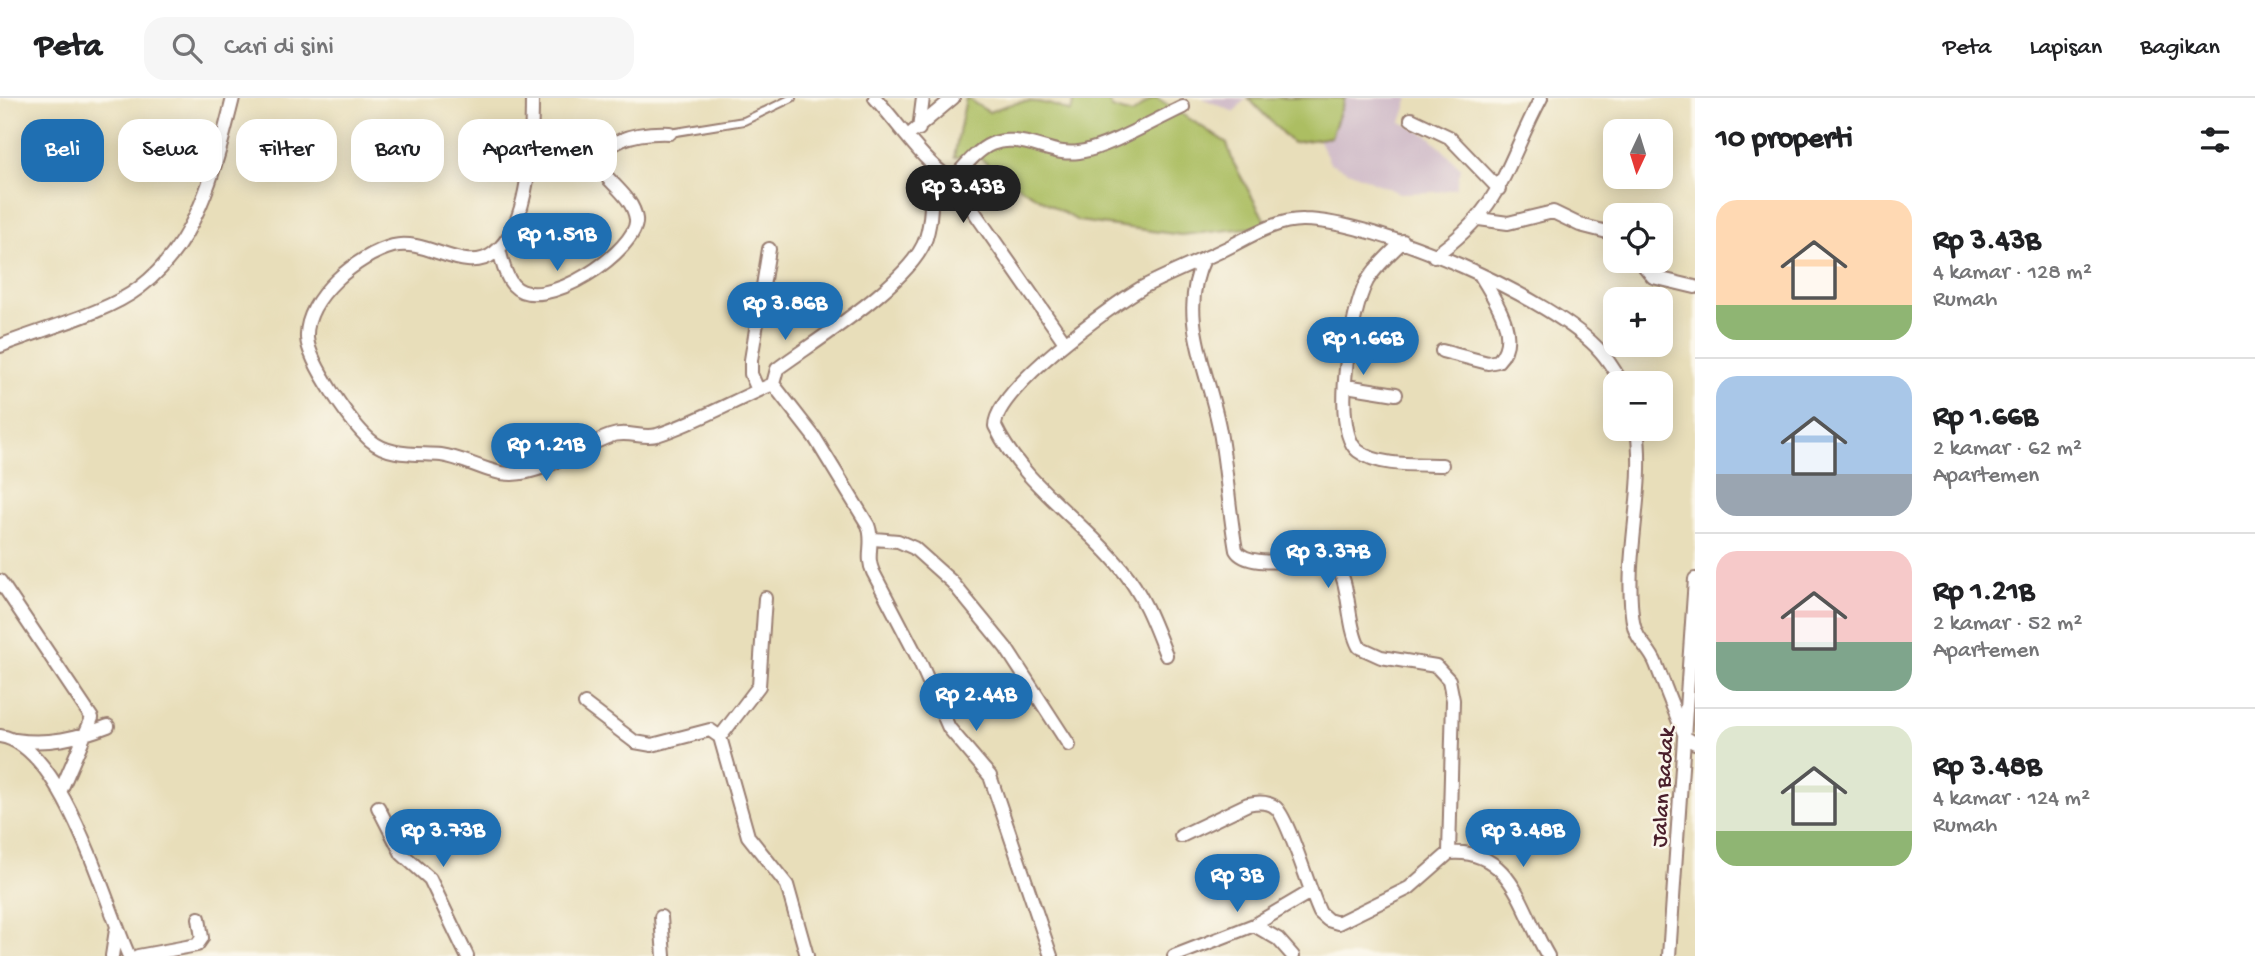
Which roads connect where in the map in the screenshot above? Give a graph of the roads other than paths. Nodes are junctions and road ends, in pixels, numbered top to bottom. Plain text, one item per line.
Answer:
1 (233, 98) edge
2 (532, 98) edge
3 (792, 98) edge
4 (876, 98) edge
5 (923, 98) edge
6 (953, 98) edge
7 (1541, 98) edge
8 (1183, 107) dead end
9 (1411, 119) dead end
10 (914, 132) junction
11 (670, 133) joint
12 (931, 167) junction
13 (952, 180) junction
14 (1499, 189) junction
15 (1479, 219) junction
16 (1603, 231) edge
17 (1403, 241) junction
18 (499, 249) junction
19 (769, 249) dead end
20 (1434, 256) junction
21 (1204, 259) junction
22 (1650, 273) edge
23 (1481, 276) junction
24 (1695, 287) edge
25 (1064, 341) junction
26 (0, 346) edge
27 (1441, 351) dead end
28 (1614, 371) edge
29 (773, 384) junction
30 (1346, 386) junction
31 (758, 390) junction
32 (1396, 394) dead end
33 (1638, 441) edge
34 (1442, 465) dead end
35 (874, 539) junction
36 (1695, 579) edge
37 (0, 581) edge
38 (765, 598) dead end
39 (1166, 655) dead end
40 (585, 704) dead end
41 (1691, 722) edge
42 (108, 726) dead end
43 (88, 734) junction
44 (720, 737) junction
45 (6, 738) edge
46 (1691, 741) edge
47 (1069, 745) dead end
48 (61, 790) junction
49 (378, 807) dead end
50 (1181, 836) dead end
51 (1450, 853) junction
52 (1310, 892) junction
53 (661, 917) dead end
54 (200, 918) dead end
55 (1254, 925) junction
56 (117, 929) junction
57 (112, 956) edge
58 (129, 956) edge
59 (138, 956) edge
60 (467, 956) edge
61 (664, 956) edge
62 (807, 956) edge
63 (1051, 956) edge
64 (1174, 956) edge
65 (1293, 956) edge
66 (1548, 956) edge
67 (1669, 956) edge

1 - 26 street
2 - 18 street
3 - 11 lane
4 - 10 street
5 - 10 street
6 - 10 street
7 - 14 street
8 - 13 street
9 - 14 street
10 - 12 street
11 - 18 street
12 - 13 street
12 - 29 street
13 - 25 street
14 - 15 street
15 - 16 street
15 - 20 street
17 - 20 street
17 - 21 street
17 - 30 street
18 - 31 street
19 - 31 street
20 - 23 street
21 - 25 street
21 - 51 street
22 - 24 street
23 - 27 street
23 - 28 street
25 - 39 street
29 - 31 street
29 - 35 street
30 - 32 street
30 - 34 street
33 - 46 street
35 - 47 street
35 - 63 street
36 - 41 street, Jalan Badak
37 - 43 street
38 - 44 street
40 - 44 street
41 - 46 street, Jalan Badak
42 - 43 street
43 - 45 street
43 - 48 street
44 - 62 street
45 - 48 street
46 - 67 street, Jalan Badak
48 - 56 street
49 - 60 street
50 - 52 street
51 - 52 street
51 - 66 street
52 - 55 street
53 - 61 street
54 - 59 street
55 - 64 street
55 - 65 street
56 - 57 street
56 - 58 street

